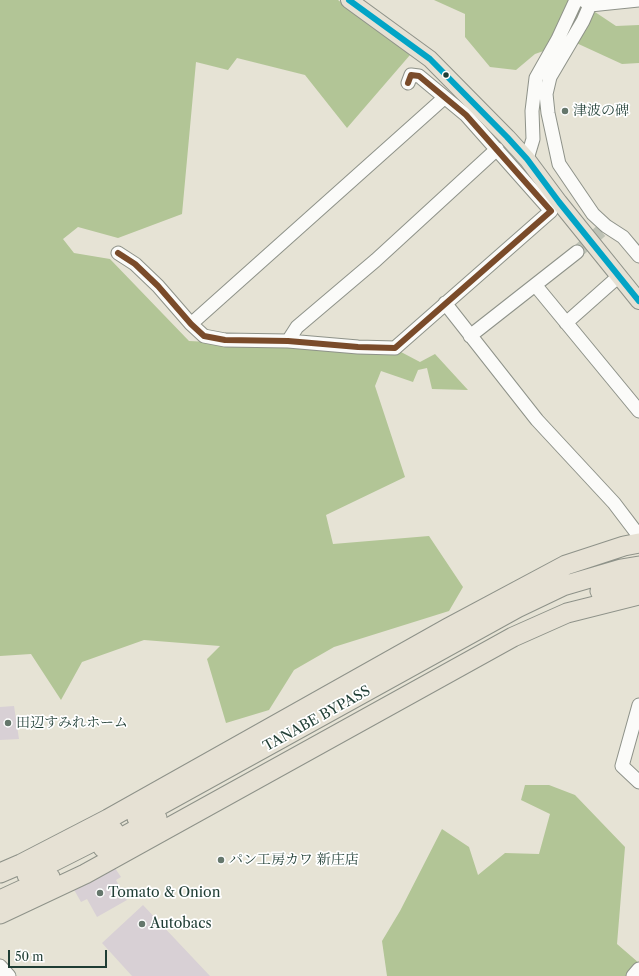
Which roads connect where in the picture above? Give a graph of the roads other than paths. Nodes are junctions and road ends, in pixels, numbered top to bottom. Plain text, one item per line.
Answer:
1 (348, 0) edge
2 (576, 0) edge
3 (639, 0) edge
4 (586, 3) edge
5 (408, 83) dead end
6 (444, 98) junction
7 (497, 149) junction
8 (528, 159) junction
9 (577, 252) tunnel mouth
10 (118, 253) dead end
11 (639, 256) edge
12 (619, 276) junction
13 (536, 286) junction
14 (639, 301) edge
15 (445, 303) junction
16 (566, 323) junction
17 (191, 324) junction
18 (470, 336) junction
19 (288, 341) junction
20 (639, 411) edge
21 (639, 536) edge
22 (639, 544) edge
23 (639, 566) edge
24 (639, 582) edge
25 (639, 595) edge
26 (639, 705) edge
27 (252, 760) junction
28 (639, 782) edge
29 (0, 873) edge
30 (0, 886) edge
31 (0, 900) edge
32 (0, 914) edge
33 (0, 966) edge
34 (639, 969) edge
35 (9, 976) edge
36 (633, 976) edge

1 - 8 main road
2 - 8 street
3 - 4 street
4 - 11 street
5 - 6 street
6 - 7 street
6 - 17 street
7 - 15 street
7 - 19 street
8 - 12 main road
9 - 13 street
10 - 17 street
12 - 14 main road
12 - 16 street
13 - 16 street
13 - 18 street
15 - 18 street
15 - 19 street
16 - 20 street
17 - 19 street
18 - 21 street
22 - 29 highway
23 - 27 highway, TANABE BYPASS
24 - 27 highway, TANABE BYPASS
25 - 32 highway
26 - 28 street
27 - 30 highway, TANABE BYPASS
27 - 31 highway, TANABE BYPASS
33 - 35 street
34 - 36 street

